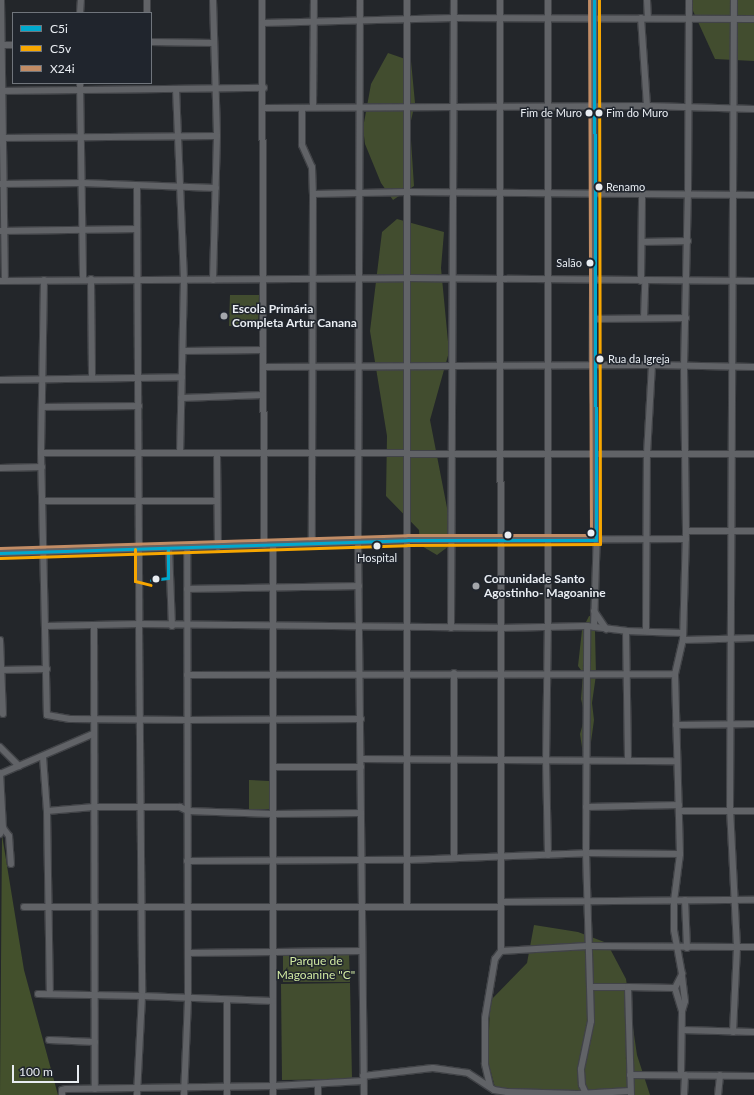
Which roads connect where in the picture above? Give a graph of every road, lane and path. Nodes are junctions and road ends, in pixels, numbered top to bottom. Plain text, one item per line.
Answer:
1 (1, 0) edge
2 (81, 0) edge
3 (147, 0) edge
4 (213, 0) edge
5 (262, 0) edge
6 (314, 0) edge
7 (360, 0) edge
8 (407, 0) edge
9 (454, 0) edge
10 (500, 0) edge
11 (548, 0) edge
12 (594, 0) edge
13 (647, 0) edge
14 (689, 0) edge
15 (734, 0) edge
16 (80, 12) edge
17 (147, 12) edge
18 (454, 18) junction
19 (594, 18) junction
20 (641, 18) junction
21 (648, 18) junction
22 (688, 18) junction
23 (407, 19) junction
24 (501, 19) junction
25 (734, 19) junction
26 (754, 19) edge
27 (360, 20) junction
28 (548, 20) junction
29 (262, 22) junction
30 (314, 22) junction
31 (152, 42) edge
32 (214, 43) junction
33 (1, 45) edge
34 (12, 45) edge
35 (80, 84) edge
36 (148, 86) edge
37 (264, 88) junction
38 (176, 89) junction
39 (216, 89) junction
40 (80, 90) junction
41 (1, 91) edge
42 (359, 106) junction
43 (407, 106) junction
44 (454, 106) junction
45 (647, 106) junction
46 (313, 107) junction
47 (500, 107) junction
48 (547, 107) junction
49 (594, 107) junction
50 (688, 107) junction
51 (264, 108) junction
52 (302, 108) junction
53 (734, 109) junction
54 (754, 109) edge
55 (179, 135) junction
56 (217, 136) junction
57 (81, 137) junction
58 (2, 138) edge
59 (82, 183) junction
60 (2, 184) edge
61 (138, 186) junction
62 (182, 188) junction
63 (216, 188) junction
64 (407, 192) junction
65 (454, 193) junction
66 (501, 193) junction
67 (548, 193) junction
68 (595, 193) junction
69 (642, 193) junction
70 (313, 194) junction
71 (360, 194) junction
72 (688, 194) junction
73 (734, 195) junction
74 (754, 195) edge
75 (82, 229) junction
76 (136, 229) junction
77 (3, 231) edge
78 (688, 241) junction
79 (642, 242) junction
80 (406, 278) junction
81 (83, 279) junction
82 (91, 279) junction
83 (136, 279) junction
84 (312, 279) junction
85 (360, 279) junction
86 (454, 279) junction
87 (500, 279) junction
88 (546, 279) junction
89 (44, 280) junction
90 (184, 280) junction
91 (213, 280) junction
92 (263, 280) junction
93 (593, 280) junction
94 (687, 280) junction
95 (3, 281) edge
96 (643, 281) junction
97 (733, 281) junction
98 (754, 281) edge
99 (644, 318) junction
100 (686, 318) junction
101 (593, 319) junction
102 (263, 350) junction
103 (183, 351) junction
104 (547, 365) junction
105 (652, 365) junction
106 (359, 366) junction
107 (407, 366) junction
108 (454, 366) junction
109 (500, 366) junction
110 (593, 366) junction
111 (684, 366) junction
112 (263, 367) junction
113 (312, 367) junction
114 (733, 367) junction
115 (754, 368) edge
116 (182, 377) junction
117 (92, 378) junction
118 (138, 378) junction
119 (44, 379) junction
120 (0, 380) edge
121 (263, 395) junction
122 (181, 398) junction
123 (139, 406) junction
124 (42, 407) junction
125 (138, 452) junction
126 (263, 452) junction
127 (311, 452) junction
128 (360, 452) junction
129 (452, 452) junction
130 (500, 452) junction
131 (41, 453) junction
132 (180, 453) junction
133 (407, 453) junction
134 (547, 453) junction
135 (595, 453) junction
136 (217, 454) junction
137 (647, 454) junction
138 (686, 454) junction
139 (733, 454) junction
140 (754, 454) edge
141 (42, 467) junction
142 (0, 468) edge
143 (138, 500) junction
144 (42, 501) junction
145 (217, 501) junction
146 (686, 531) junction
147 (732, 531) junction
148 (754, 531) edge
149 (500, 539) junction
150 (686, 539) junction
151 (407, 540) junction
152 (452, 540) junction
153 (547, 540) junction
154 (596, 540) junction
155 (647, 540) junction
156 (358, 541) junction
157 (312, 543) junction
158 (264, 545) junction
159 (273, 545) junction
160 (218, 547) junction
161 (169, 548) junction
162 (187, 548) junction
163 (138, 549) junction
164 (44, 551) junction
165 (0, 552) edge
166 (359, 586) junction
167 (274, 587) junction
168 (187, 589) junction
169 (594, 611) junction
170 (140, 624) junction
171 (94, 625) junction
172 (187, 625) junction
173 (46, 626) junction
174 (172, 626) junction
175 (548, 626) junction
176 (587, 626) junction
177 (273, 627) junction
178 (361, 627) junction
179 (406, 627) junction
180 (594, 627) junction
181 (451, 628) junction
182 (500, 628) junction
183 (606, 629) junction
184 (646, 631) junction
185 (626, 632) junction
186 (683, 637) junction
187 (731, 638) junction
188 (754, 638) edge
189 (0, 640) edge
190 (47, 670) junction
191 (273, 673) junction
192 (406, 673) junction
193 (454, 673) junction
194 (361, 674) junction
195 (675, 674) junction
196 (0, 675) edge
197 (187, 675) junction
198 (587, 675) junction
199 (626, 675) junction
200 (500, 676) junction
201 (548, 676) junction
202 (3, 714) dead end
203 (93, 719) junction
204 (141, 719) junction
205 (360, 719) junction
206 (187, 720) junction
207 (274, 720) junction
208 (731, 724) junction
209 (754, 724) edge
210 (676, 725) junction
211 (93, 734) junction
212 (0, 747) edge
213 (43, 757) junction
214 (361, 759) junction
215 (406, 760) junction
216 (454, 760) junction
217 (500, 761) junction
218 (586, 761) junction
219 (628, 761) junction
220 (676, 761) junction
221 (546, 762) junction
222 (19, 766) junction
223 (273, 767) junction
224 (361, 767) junction
225 (0, 774) edge
226 (141, 807) junction
227 (586, 807) junction
228 (94, 808) junction
229 (680, 808) junction
230 (47, 811) junction
231 (188, 811) junction
232 (730, 811) junction
233 (754, 811) edge
234 (361, 813) junction
235 (273, 814) junction
236 (2, 831) edge
237 (586, 853) junction
238 (680, 854) junction
239 (548, 855) junction
240 (500, 856) junction
241 (454, 858) junction
242 (273, 860) junction
243 (361, 860) junction
244 (407, 860) junction
245 (187, 861) junction
246 (11, 864) dead end
247 (685, 900) junction
248 (734, 900) junction
249 (754, 900) edge
250 (587, 901) junction
251 (674, 901) junction
252 (500, 905) junction
253 (47, 906) junction
254 (95, 906) junction
255 (188, 906) junction
256 (24, 907) dead end
257 (141, 907) junction
258 (273, 907) junction
259 (361, 907) junction
260 (407, 907) junction
261 (588, 946) junction
262 (737, 947) junction
263 (754, 947) edge
264 (676, 948) junction
265 (687, 948) junction
266 (501, 951) junction
267 (188, 952) junction
268 (273, 952) junction
269 (361, 952) junction
270 (682, 974) junction
271 (628, 987) junction
272 (591, 988) junction
273 (675, 988) junction
274 (38, 994) dead end
275 (50, 994) junction
276 (96, 996) junction
277 (142, 996) junction
278 (188, 999) junction
279 (227, 1000) junction
280 (273, 1001) junction
281 (682, 1011) junction
282 (682, 1030) junction
283 (733, 1032) junction
284 (754, 1032) edge
285 (49, 1040) dead end
286 (95, 1042) junction
287 (630, 1075) junction
288 (683, 1075) junction
289 (720, 1075) junction
290 (754, 1076) edge
291 (363, 1079) junction
292 (318, 1084) junction
293 (582, 1085) junction
294 (274, 1086) junction
295 (184, 1087) junction
296 (227, 1087) junction
297 (95, 1089) junction
298 (493, 1090) edge
299 (138, 1092) edge
300 (631, 1093) edge
301 (578, 1094) junction
302 (586, 1094) junction
303 (596, 1094) edge
304 (62, 1095) edge
305 (184, 1095) edge
306 (227, 1095) edge
307 (274, 1095) edge
308 (318, 1095) edge
309 (364, 1095) edge
310 (684, 1095) edge
311 (718, 1095) edge

1 - 33 street
2 - 16 street
3 - 17 street
4 - 32 street
5 - 29 street
6 - 30 street
7 - 27 street
8 - 23 street
9 - 18 street
10 - 24 street
11 - 28 street
12 - 19 street
13 - 21 street
14 - 22 street
15 - 25 street
18 - 23 street
18 - 24 street
18 - 44 street
19 - 20 street
19 - 28 street
19 - 49 street
20 - 21 street
20 - 45 street
21 - 22 street
22 - 25 street
22 - 50 street
23 - 27 street
23 - 43 street
24 - 28 street
24 - 47 street
25 - 26 street
25 - 53 street
27 - 30 street
27 - 42 street
28 - 48 street
29 - 30 street
29 - 37 street
30 - 46 street
31 - 32 street
32 - 39 street
33 - 34 street
33 - 41 street
35 - 40 street
36 - 38 street
36 - 40 street
37 - 39 street
37 - 51 street
38 - 39 street
38 - 55 street
39 - 56 street
40 - 41 street
40 - 57 street
41 - 58 street
42 - 43 street
42 - 46 street
42 - 71 street
43 - 44 street
43 - 64 street
44 - 47 street
44 - 65 street
45 - 49 street
45 - 50 street
46 - 52 street
47 - 48 street
47 - 66 street
48 - 49 street
48 - 67 street
49 - 68 street
50 - 53 street
50 - 72 street
51 - 52 street
51 - 92 street
52 - 70 street
53 - 54 street
53 - 73 street
55 - 56 street
55 - 57 street
55 - 62 street
56 - 63 street
57 - 58 street
57 - 59 street
58 - 60 street
59 - 60 street
59 - 61 street
59 - 75 street
60 - 77 street
61 - 62 street
61 - 76 street
62 - 63 street
62 - 90 street
63 - 91 street
64 - 65 street
64 - 71 street
64 - 80 street
65 - 66 street
65 - 86 street
66 - 67 street
66 - 87 street
67 - 68 street
67 - 88 street
68 - 69 street
68 - 93 street
69 - 72 street
69 - 79 street
70 - 71 street
70 - 84 street
71 - 85 street
72 - 73 street
72 - 78 street
73 - 74 street
73 - 97 street
75 - 76 street
75 - 77 street
75 - 81 street
76 - 83 street
77 - 95 street
78 - 79 street
78 - 94 street
79 - 96 street
80 - 85 street
80 - 86 street
80 - 107 street
81 - 82 street
81 - 89 street
82 - 83 street
82 - 117 street
83 - 90 street
83 - 118 street
84 - 85 street
84 - 92 street
84 - 113 street
85 - 106 street
86 - 87 street
86 - 108 street
87 - 88 street
87 - 109 street
88 - 93 street
88 - 104 street
89 - 95 street
89 - 119 street
90 - 91 street
90 - 103 street
91 - 92 street
92 - 102 street
93 - 96 street
93 - 101 street
94 - 96 street
94 - 97 street
94 - 100 street
96 - 99 street
97 - 98 street
97 - 114 street
99 - 100 street
99 - 101 street
100 - 111 street
101 - 110 street
102 - 103 street
102 - 112 street
103 - 116 street
104 - 109 street
104 - 110 street
104 - 134 street
105 - 110 street
105 - 111 street
105 - 137 street
106 - 107 street
106 - 113 street
106 - 128 street
107 - 108 street
107 - 133 street
108 - 109 street
108 - 129 street
109 - 130 street
110 - 135 street
111 - 114 street
111 - 138 street
112 - 113 street
112 - 121 street
113 - 127 street
114 - 115 street
114 - 139 street
116 - 118 street
116 - 122 street
117 - 118 street
117 - 119 street
118 - 123 street
119 - 120 street
119 - 124 street
121 - 122 street
121 - 126 street
122 - 132 street
123 - 124 street
123 - 125 street
124 - 131 street
125 - 131 street
125 - 132 street
125 - 143 street
126 - 127 street
126 - 136 street
126 - 158 street
127 - 128 street
127 - 157 street
128 - 133 street
128 - 156 street
129 - 130 street
129 - 133 street
129 - 152 street
130 - 134 street
130 - 149 street
131 - 141 street
132 - 136 street
133 - 151 street
134 - 135 street
134 - 153 street
135 - 137 street
135 - 154 street
136 - 145 street
137 - 138 street
137 - 155 street
138 - 139 street
138 - 146 street
139 - 140 street
139 - 147 street
141 - 142 street
141 - 144 street
143 - 144 street
143 - 145 street
143 - 163 street
144 - 164 street
145 - 160 street
146 - 147 street
146 - 150 street
147 - 148 street
147 - 187 street
149 - 152 street
149 - 153 street
149 - 182 street
150 - 155 street
150 - 186 street
151 - 152 street
151 - 156 street
151 - 179 street
152 - 181 street
153 - 154 street
153 - 175 street
154 - 155 street
154 - 169 street
155 - 184 street
156 - 157 street
156 - 166 street
157 - 159 street
158 - 159 street
158 - 160 street
159 - 167 street
160 - 162 street
161 - 162 street
161 - 163 street
161 - 174 street
162 - 168 street
163 - 164 street
163 - 170 street
164 - 165 street
164 - 173 street
166 - 167 street
166 - 178 street
167 - 168 street
167 - 177 street
168 - 172 street
169 - 180 street
169 - 183 street
170 - 171 street
170 - 174 street
170 - 204 street
171 - 173 street
171 - 203 street
172 - 174 street
172 - 177 street
172 - 197 street
173 - 190 street
175 - 176 street
175 - 182 street
175 - 201 street
176 - 180 street
176 - 198 street
177 - 178 street
177 - 191 street
178 - 179 street
178 - 194 street
179 - 181 street
179 - 192 street
180 - 183 street
181 - 182 street
182 - 200 street
183 - 185 street
184 - 185 street
184 - 186 street
185 - 199 street
186 - 187 street
186 - 195 street
187 - 188 street
187 - 208 street
189 - 196 street
190 - 196 street
190 - 203 street
191 - 194 street
191 - 197 street
191 - 207 street
192 - 193 street
192 - 194 street
192 - 215 street
193 - 200 street
193 - 216 street
194 - 205 street
195 - 199 street
195 - 210 street
196 - 202 street
197 - 206 street
198 - 199 street
198 - 201 street
198 - 218 street
199 - 219 street
200 - 201 street
200 - 217 street
201 - 221 street
203 - 204 street
203 - 211 street
204 - 206 street
204 - 226 street
205 - 207 street
205 - 214 street
206 - 207 street
206 - 231 street
207 - 223 street
208 - 209 street
208 - 210 street
208 - 232 street
210 - 220 street
211 - 213 street
211 - 228 street
212 - 222 street
213 - 222 street
213 - 230 street
214 - 215 street
214 - 224 street
215 - 216 street
215 - 244 street
216 - 217 street
216 - 241 street
217 - 221 street
217 - 240 street
218 - 219 street
218 - 221 street
218 - 227 street
219 - 220 street
220 - 229 street
221 - 239 street
222 - 225 street
223 - 224 street
223 - 235 street
224 - 234 street
225 - 236 street
226 - 228 street
226 - 231 street
226 - 257 street
227 - 229 street
227 - 237 street
228 - 230 street
228 - 254 street
229 - 232 street
229 - 238 street
230 - 253 street
231 - 235 street
231 - 245 street
232 - 233 street
232 - 248 street
234 - 235 street
234 - 243 street
235 - 242 street
236 - 246 street
237 - 238 street
237 - 239 street
237 - 250 street
238 - 251 street
239 - 240 street
240 - 241 street
240 - 252 street
241 - 244 street
242 - 243 street
242 - 245 street
242 - 258 street
243 - 244 street
243 - 259 street
244 - 260 street
245 - 255 street
247 - 248 street
247 - 251 street
247 - 265 street
248 - 249 street
248 - 262 street
250 - 251 street
250 - 252 street
250 - 261 street
251 - 264 street
252 - 260 street
252 - 266 street
253 - 254 street
253 - 256 street
253 - 275 street
254 - 257 street
254 - 276 street
255 - 257 street
255 - 258 street
255 - 267 street
257 - 277 street
258 - 259 street
258 - 268 street
259 - 260 street
259 - 269 street
261 - 264 street
261 - 266 street
261 - 272 street
262 - 263 street
262 - 265 street
262 - 283 street
264 - 265 street
264 - 270 street
266 - 298 street
267 - 268 street
267 - 278 street
268 - 269 street
268 - 280 street
269 - 291 street
270 - 273 street
270 - 281 street
271 - 272 street
271 - 273 street
271 - 287 street
272 - 293 street
273 - 281 street
274 - 275 street
275 - 276 street
276 - 277 street
276 - 286 street
277 - 278 street
277 - 299 street
278 - 279 street
278 - 295 street
279 - 280 street
279 - 296 street
280 - 294 street
281 - 282 street
282 - 283 street
282 - 288 street
283 - 284 street
285 - 286 street
286 - 297 street
287 - 288 street
287 - 300 street
288 - 289 street
288 - 310 street
289 - 290 street
289 - 311 street
291 - 292 street
291 - 298 street
291 - 309 street
292 - 294 street
292 - 308 street
293 - 301 street
293 - 302 street
294 - 296 street
294 - 307 street
295 - 296 street
295 - 299 street
295 - 305 street
296 - 306 street
297 - 299 street
297 - 304 street
298 - 301 street
300 - 303 street
301 - 302 street
302 - 303 street

